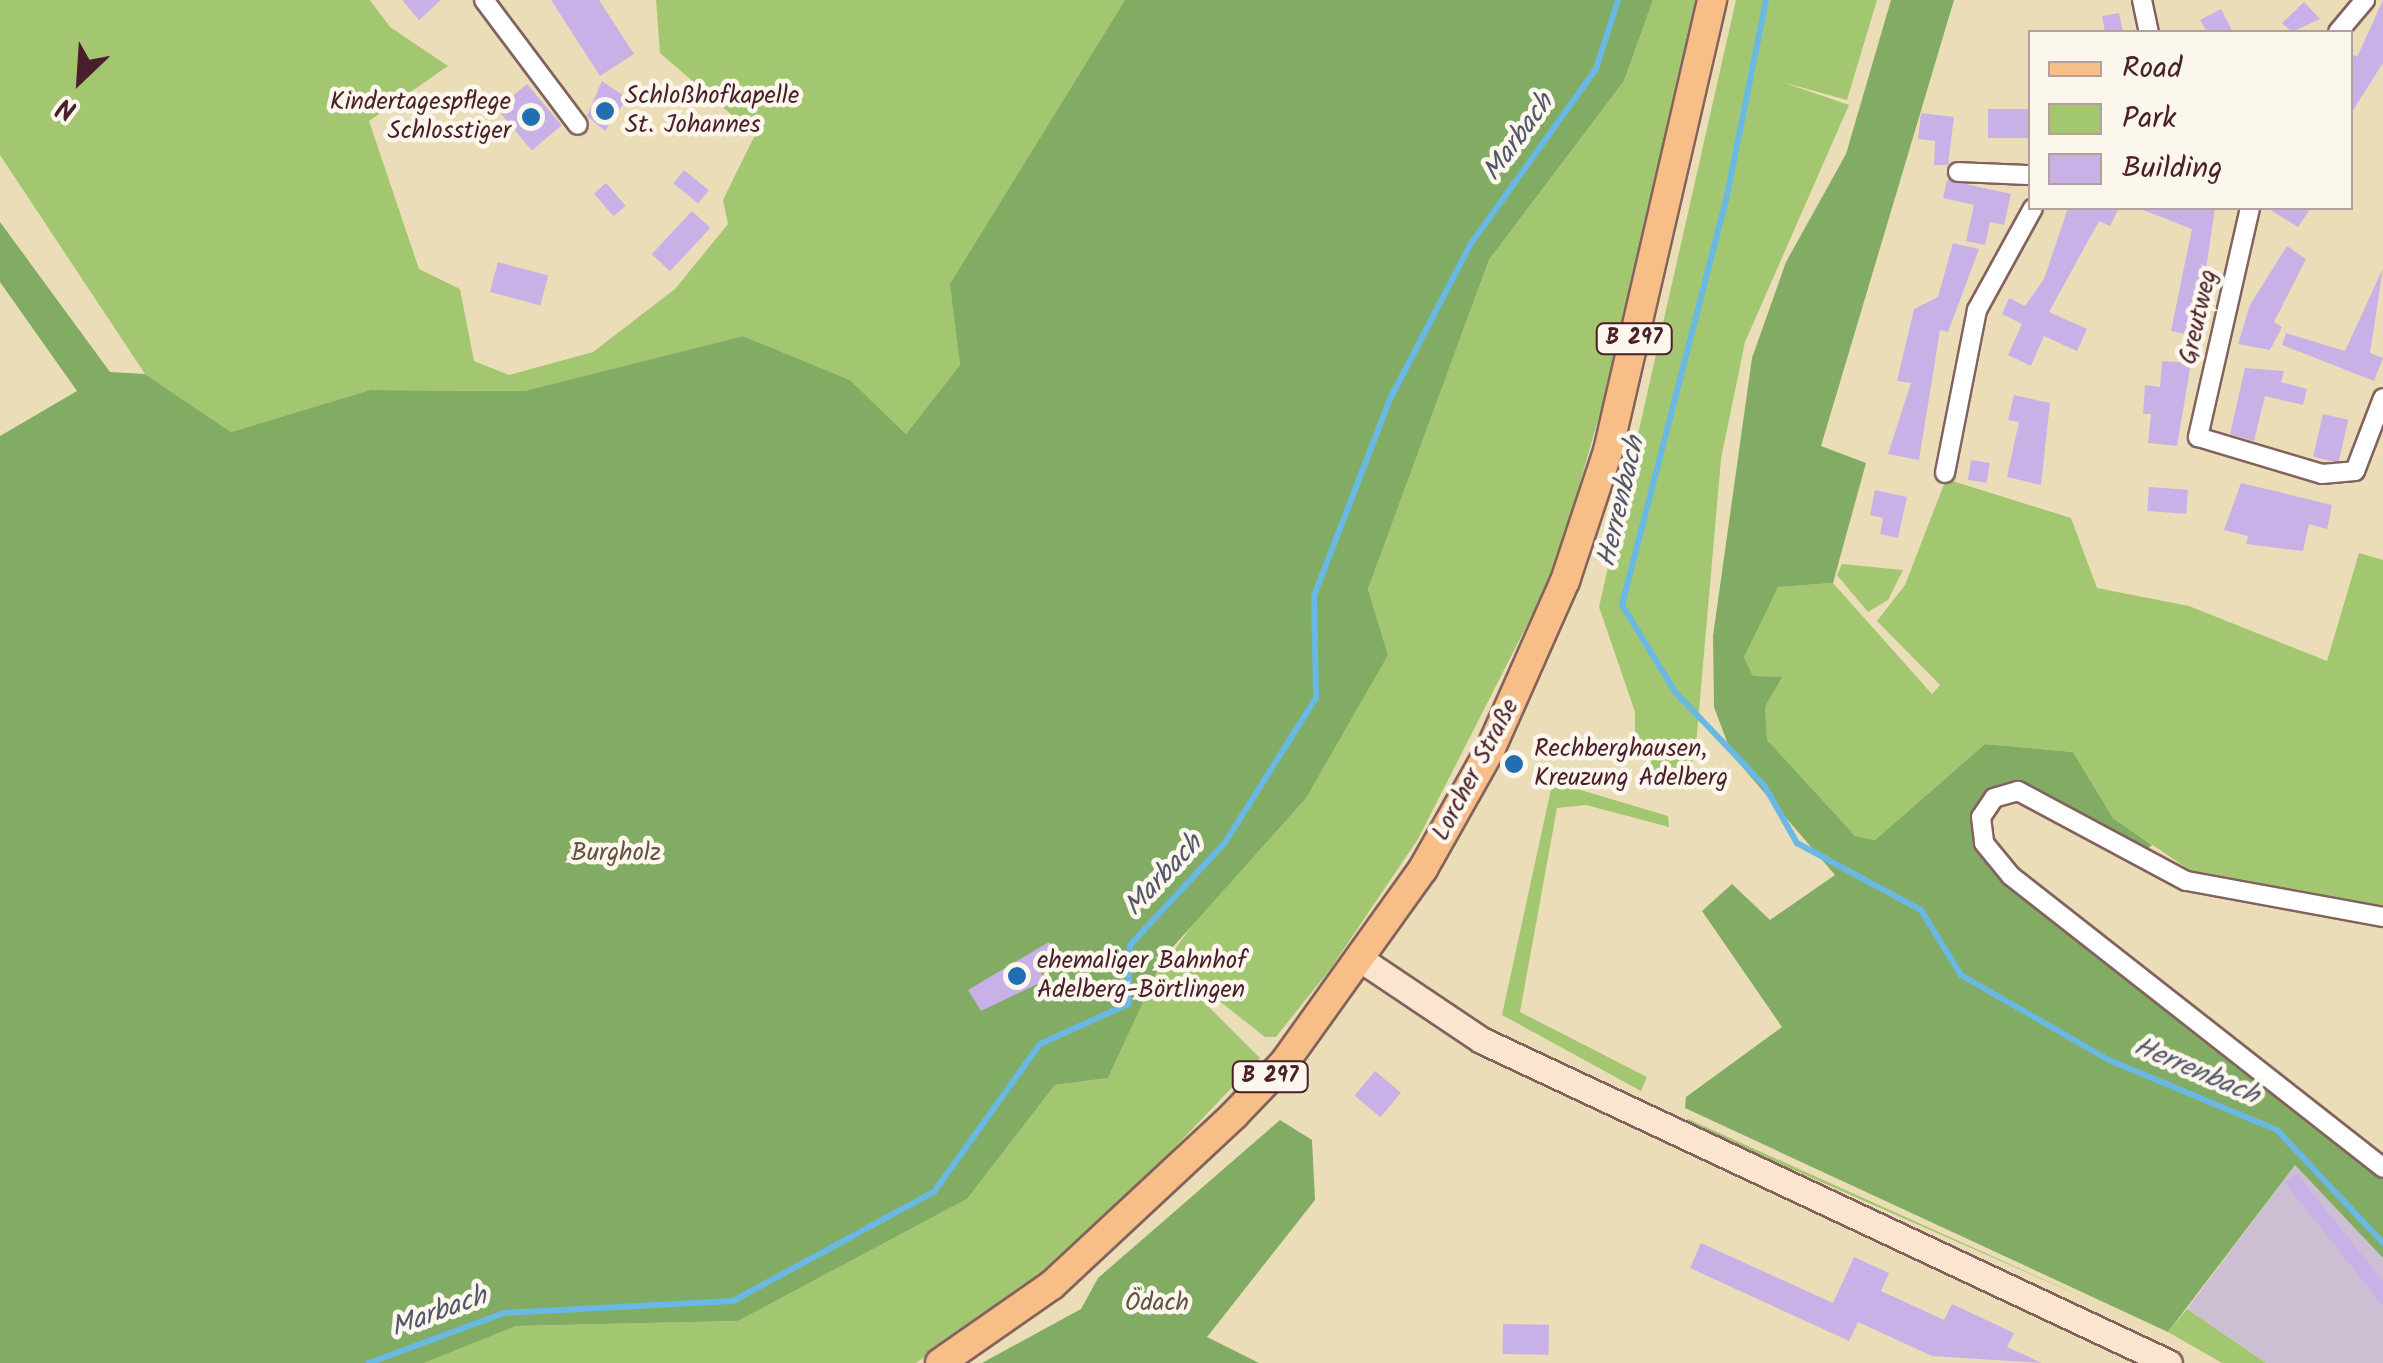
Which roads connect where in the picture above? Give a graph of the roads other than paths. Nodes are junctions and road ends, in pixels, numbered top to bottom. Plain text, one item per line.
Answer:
1 (484, 0) edge
2 (1712, 0) edge
3 (2142, 0) edge
4 (2365, 0) edge
5 (2149, 30) edge
6 (2340, 30) edge
7 (578, 125) dead end
8 (1958, 172) dead end
9 (2028, 174) edge
10 (2032, 210) edge
11 (2250, 210) edge
12 (2383, 398) edge
13 (1945, 472) dead end
14 (2383, 917) edge
15 (1362, 960) junction
16 (2383, 1168) edge
17 (940, 1363) edge
18 (2169, 1363) edge

1 - 7 street
2 - 15 main road, Lorcher Straße / B 297
3 - 5 street
4 - 6 street
8 - 9 street
10 - 13 street
11 - 12 street, Greutweg
14 - 16 street
15 - 17 main road, Lorcher Straße / B 297
15 - 18 main road

